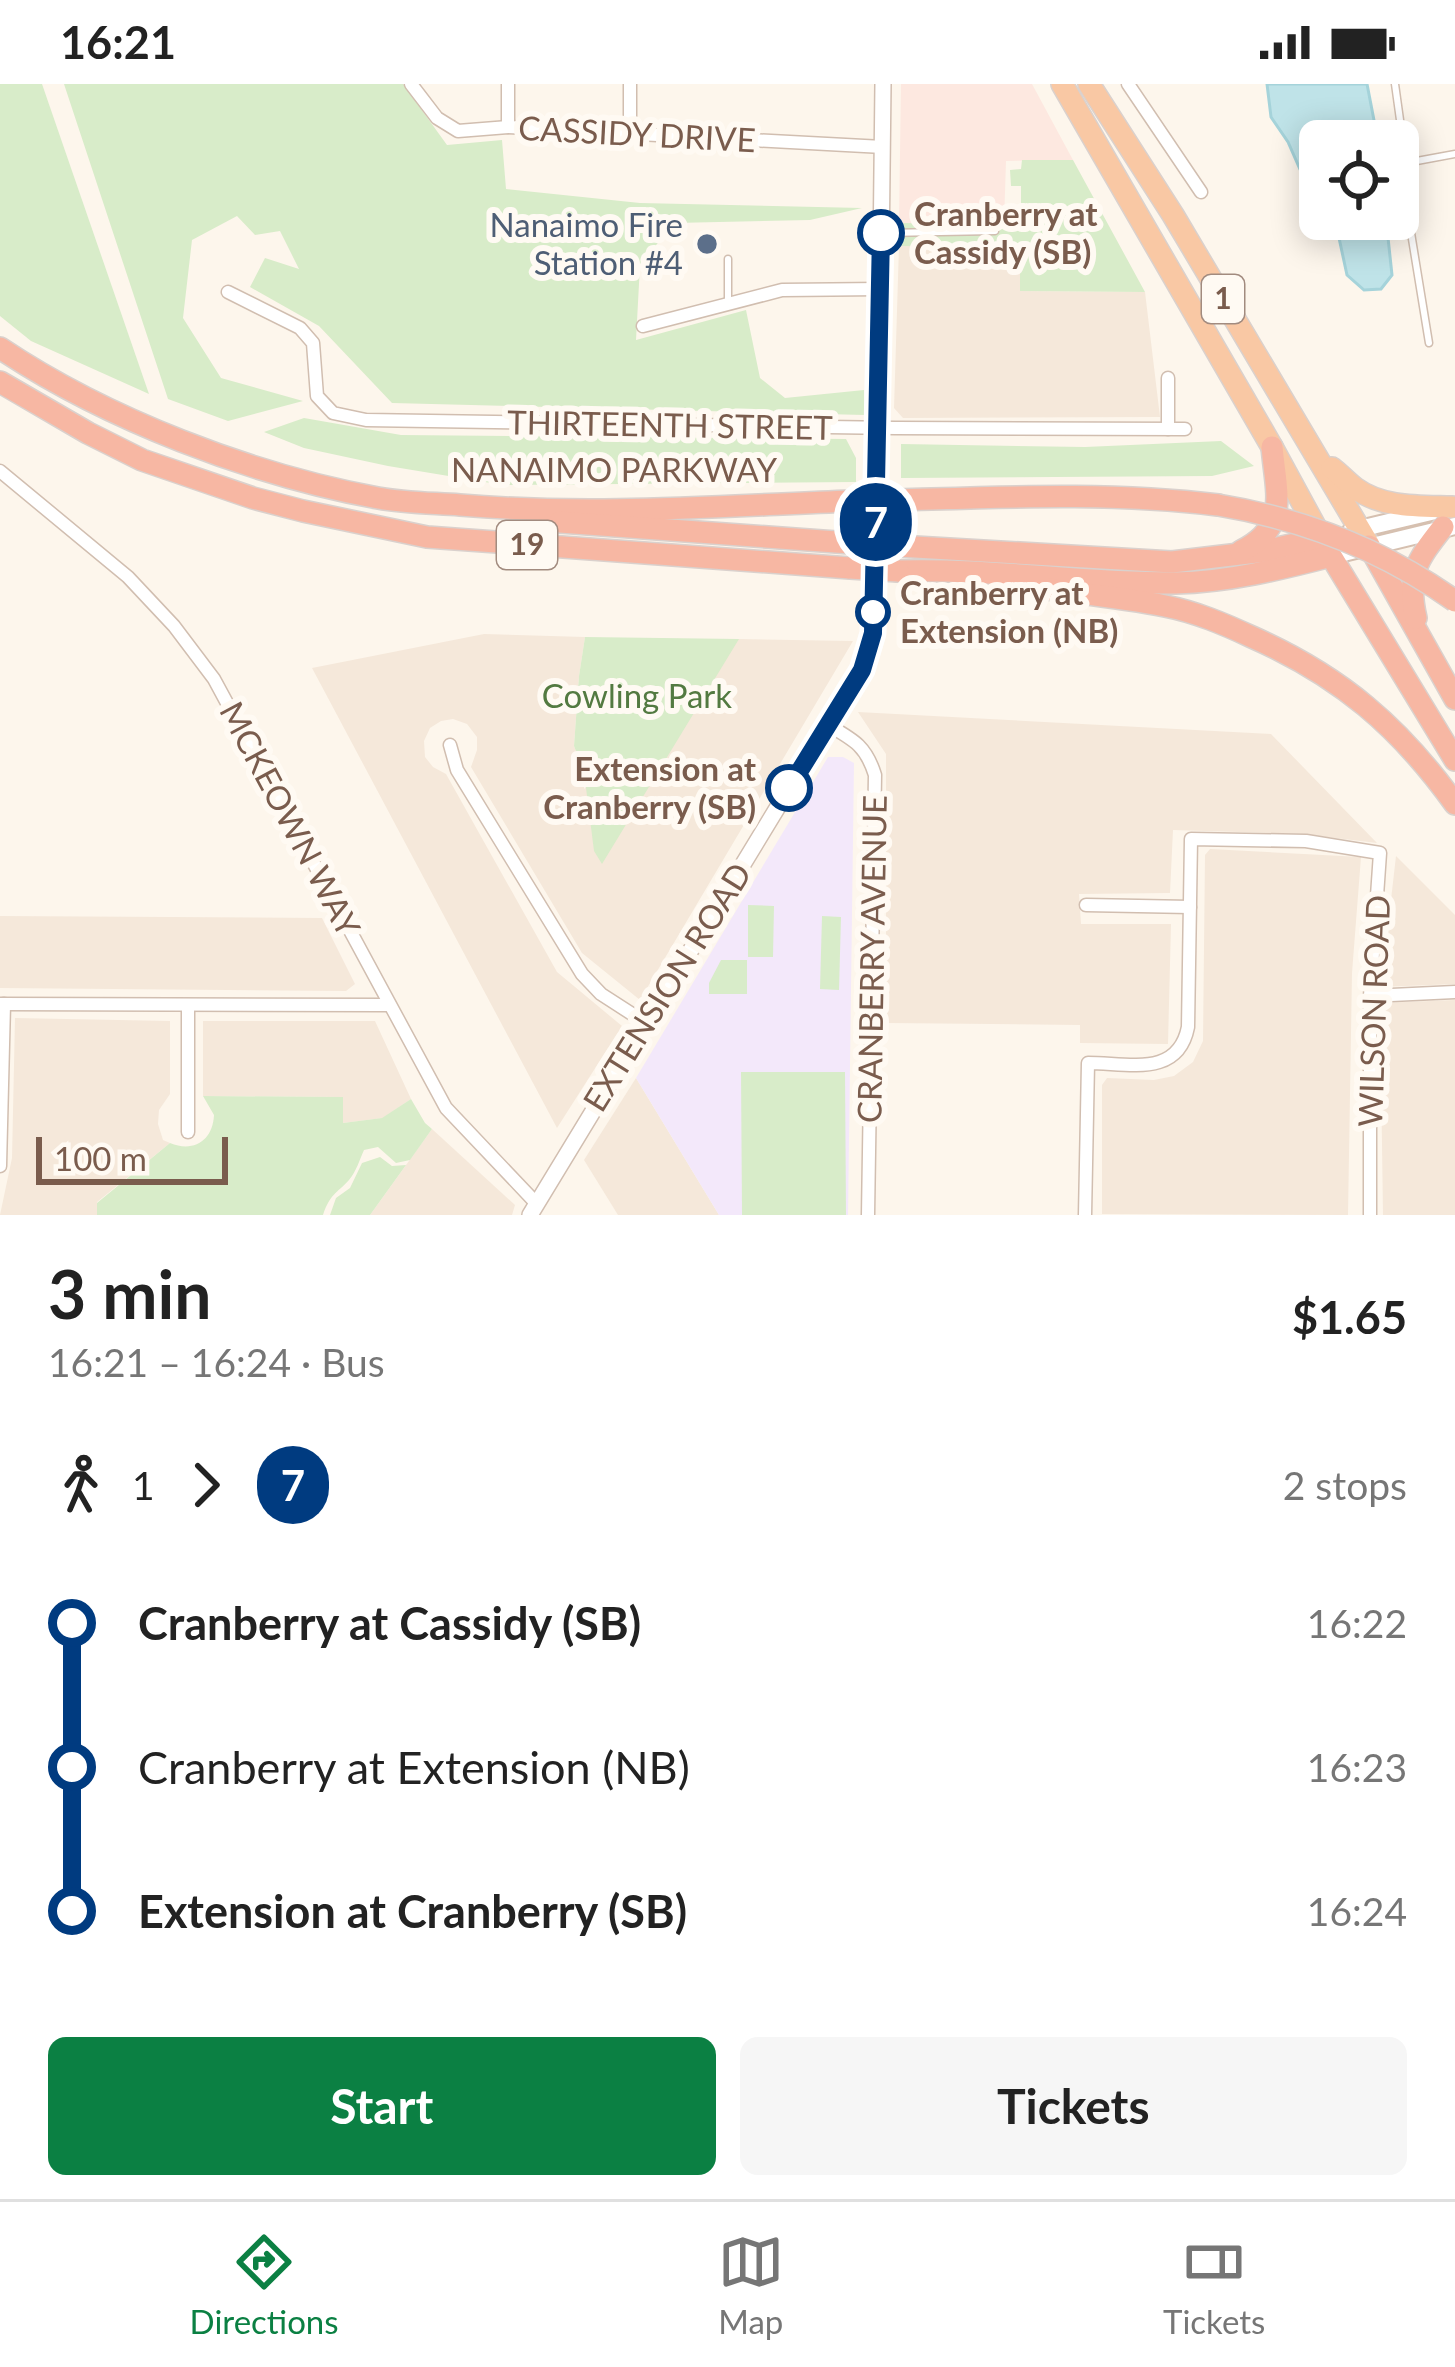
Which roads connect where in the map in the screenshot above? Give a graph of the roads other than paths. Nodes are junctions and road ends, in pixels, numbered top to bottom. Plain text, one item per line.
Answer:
1 (411, 84) edge
2 (508, 84) edge
3 (630, 84) edge
4 (883, 84) edge
5 (1062, 84) edge
6 (1089, 84) edge
7 (1128, 84) edge
8 (1395, 84) edge
9 (1400, 120) edge
10 (508, 127) junction
11 (630, 131) junction
12 (883, 147) junction
13 (1455, 154) edge
14 (1419, 161) edge
15 (1201, 192) dead end
16 (995, 231) dead end
17 (881, 233) junction
18 (1412, 240) edge
19 (728, 259) dead end
20 (880, 289) junction
21 (228, 292) dead end
22 (728, 304) junction
23 (643, 326) dead end
24 (1429, 343) dead end
25 (0, 348) edge
26 (1168, 378) dead end
27 (0, 382) edge
28 (879, 428) junction
29 (1168, 429) junction
30 (1185, 429) dead end
31 (1272, 447) junction
32 (1318, 457) junction
33 (0, 471) edge
34 (381, 499) junction
35 (1451, 517) edge
36 (1364, 537) junction
37 (1326, 547) junction
38 (1229, 557) junction
39 (898, 571) junction
40 (1455, 601) edge
41 (1421, 636) junction
42 (1455, 698) edge
43 (828, 725) junction
44 (450, 745) dead end
45 (1455, 760) edge
46 (1455, 803) edge
47 (1086, 905) dead end
48 (1190, 907) junction
49 (1455, 992) edge
50 (1370, 996) junction
51 (2, 1004) edge
52 (188, 1005) junction
53 (388, 1005) junction
54 (646, 1023) junction
55 (188, 1132) dead end
56 (0, 1166) edge
57 (533, 1209) edge
58 (868, 1215) edge
59 (1085, 1215) edge
60 (1370, 1215) edge

1 - 10 street, CASSIDY DRIVE
2 - 10 street
3 - 11 street
4 - 12 street
5 - 31 highway, 1
6 - 32 highway, 1
7 - 15 street
8 - 9 lane
10 - 11 street, CASSIDY DRIVE
11 - 12 street, CASSIDY DRIVE
12 - 17 street
13 - 14 lane
16 - 17 lane
17 - 20 street
18 - 24 lane
19 - 22 lane
20 - 22 street
20 - 28 street
21 - 28 street, THIRTEENTH STREET
22 - 23 street
25 - 34 highway, NANAIMO PARKWAY / 19
26 - 29 street
27 - 39 highway, NANAIMO PARKWAY / 19, bridge
28 - 29 street, THIRTEENTH STREET
28 - 43 street, EXTENSION ROAD
29 - 30 street, THIRTEENTH STREET
31 - 37 highway, 1
31 - 38 highway
32 - 35 highway
32 - 36 highway, 1
33 - 53 street, MCKEOWN WAY
34 - 38 highway, bridge
34 - 40 highway, NANAIMO PARKWAY / 19, bridge
35 - 36 main road
35 - 41 highway
36 - 37 main road
36 - 41 highway, 1
37 - 38 highway
37 - 39 highway
37 - 45 highway, 1
39 - 46 highway, NANAIMO PARKWAY / 19
41 - 42 highway, 1
43 - 54 street, EXTENSION ROAD
43 - 58 street, CRANBERRY AVENUE
44 - 54 street
47 - 48 street
48 - 50 street, WILSON ROAD
48 - 59 street
49 - 50 street
50 - 60 street, WILSON ROAD
51 - 52 street
51 - 56 street
52 - 53 street
52 - 55 street
53 - 57 street, MCKEOWN WAY
54 - 57 street, EXTENSION ROAD

